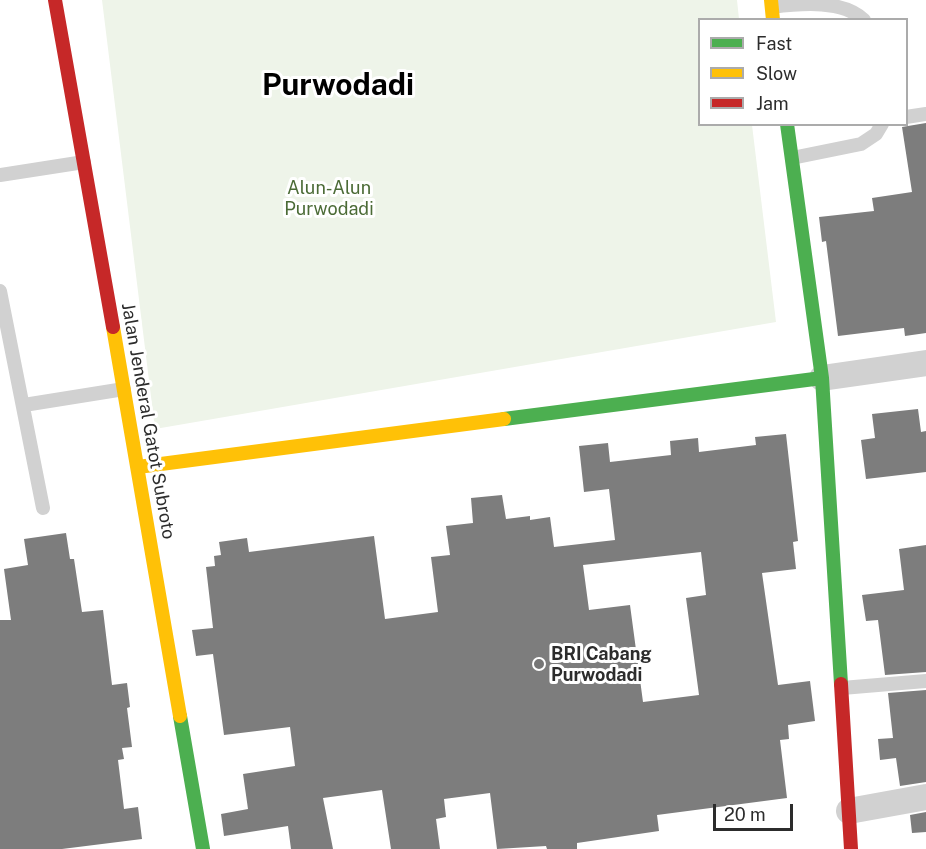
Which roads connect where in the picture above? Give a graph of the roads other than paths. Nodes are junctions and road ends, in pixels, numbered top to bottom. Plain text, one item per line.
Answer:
1 (55, 0) edge
2 (772, 9) edge
3 (863, 18) edge
4 (926, 114) edge
5 (908, 117) edge
6 (788, 126) edge
7 (881, 126) edge
8 (792, 158) junction
9 (84, 162) junction
10 (0, 175) edge
11 (0, 291) edge
12 (926, 363) edge
13 (822, 378) junction
14 (124, 389) junction
15 (24, 405) junction
16 (138, 467) junction
17 (43, 508) dead end
18 (926, 681) edge
19 (842, 688) junction
20 (926, 797) edge
21 (849, 811) junction
22 (203, 849) edge
23 (851, 849) edge

1 - 9 main road, Jalan Jenderal Gatot Subroto
2 - 3 lane
4 - 5 lane
6 - 8 main road
7 - 8 lane
8 - 13 main road
9 - 10 lane
9 - 14 main road, Jalan Jenderal Gatot Subroto
11 - 15 lane
12 - 13 street
13 - 16 main road
13 - 19 main road
14 - 15 lane
14 - 16 main road, Jalan Jenderal Gatot Subroto
15 - 17 lane
16 - 22 main road, Jalan Jenderal Gatot Subroto
18 - 19 lane
19 - 21 main road
20 - 21 street
21 - 23 main road

